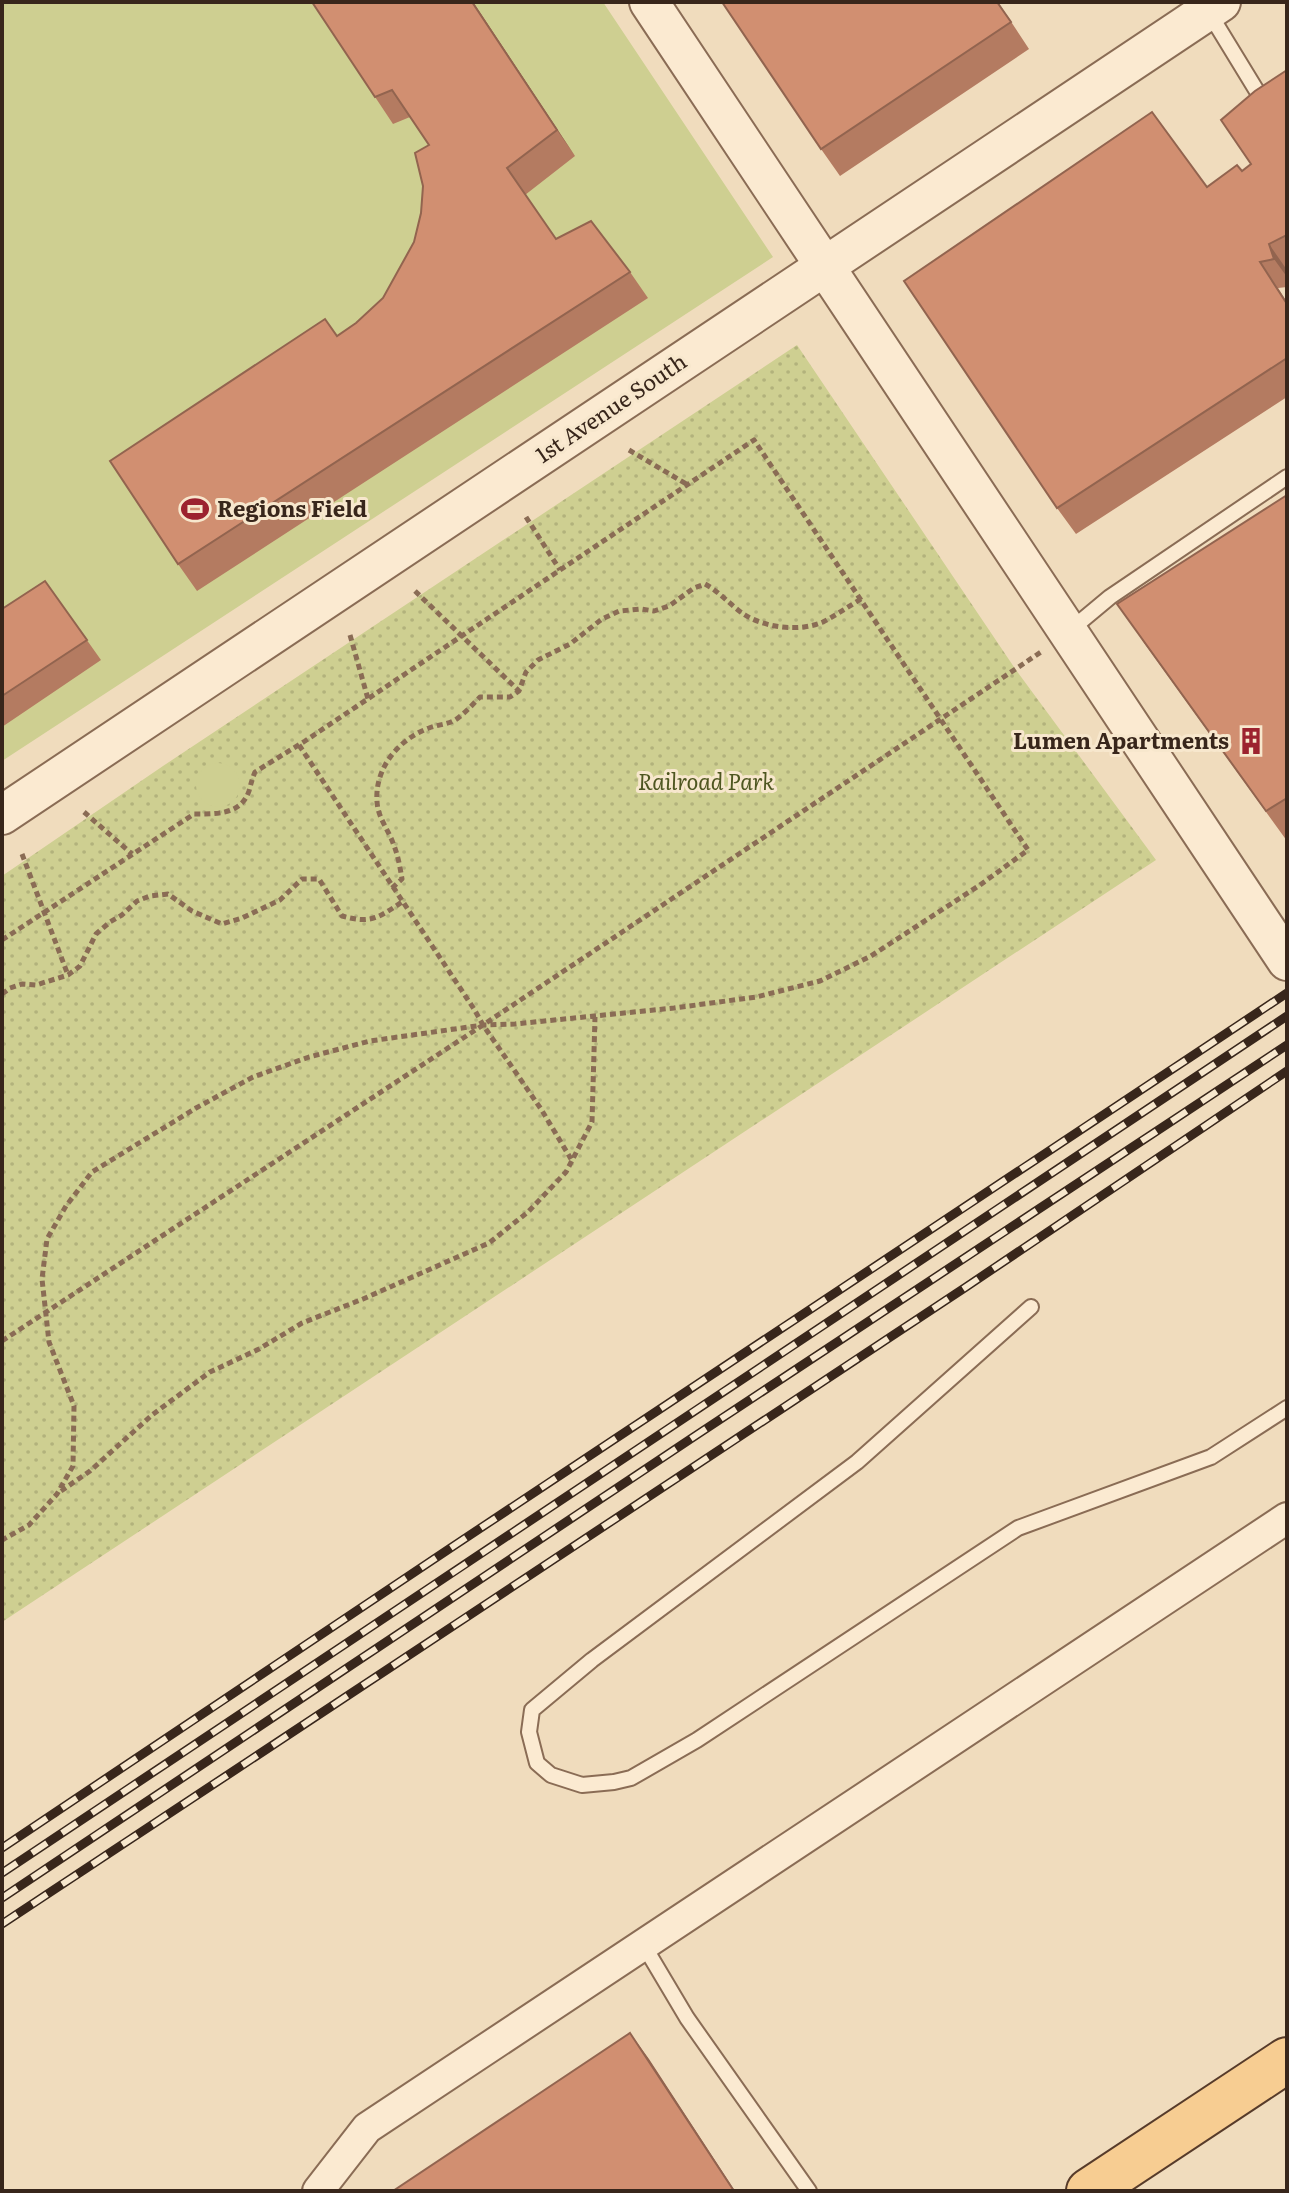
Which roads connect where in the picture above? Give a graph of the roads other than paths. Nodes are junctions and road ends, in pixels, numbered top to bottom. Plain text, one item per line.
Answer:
1 (649, 2) edge
2 (1214, 6) edge
3 (1274, 118) edge
4 (825, 266) junction
5 (1287, 477) edge
6 (1068, 632) junction
7 (2, 815) edge
8 (1287, 961) edge
9 (1031, 1307) dead end
10 (1287, 1408) edge
11 (1287, 1518) edge
12 (643, 1944) junction
13 (1287, 2060) edge
14 (318, 2191) edge
15 (809, 2191) edge
16 (1089, 2191) edge

1 - 4 street
2 - 3 lane
2 - 4 street, 1st Avenue South
4 - 6 street
4 - 7 street, 1st Avenue South
5 - 6 lane
6 - 8 street
9 - 10 lane
11 - 12 street
12 - 14 street
12 - 15 lane
13 - 16 main road

